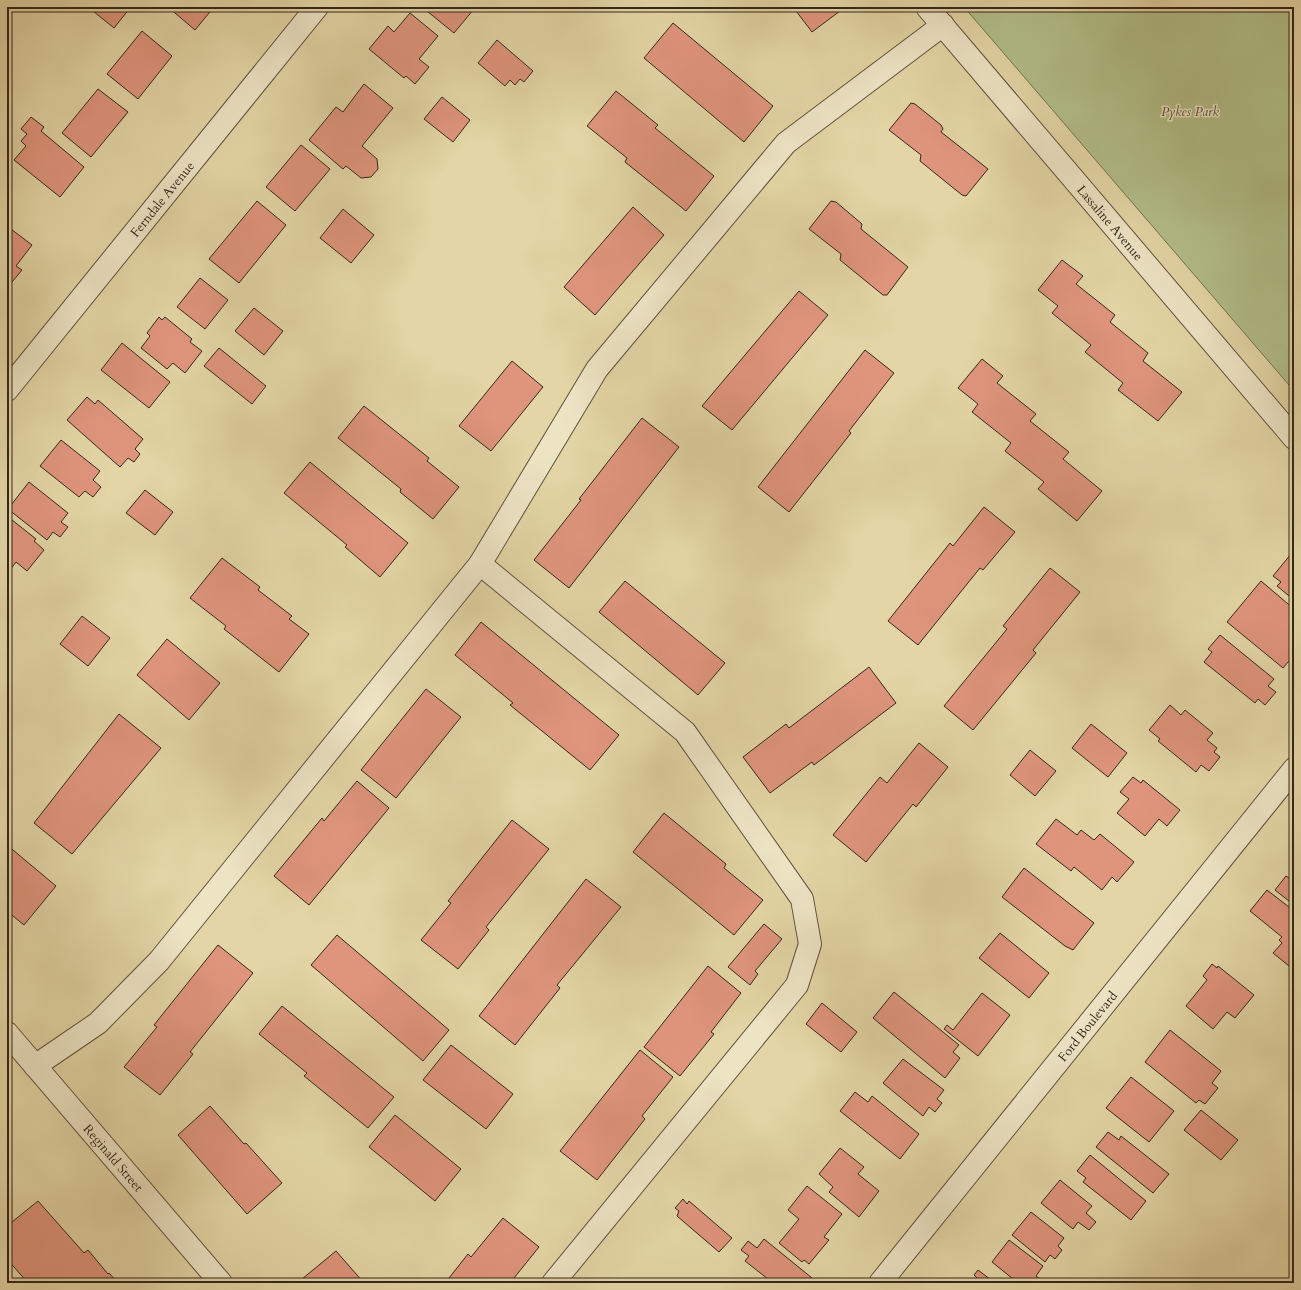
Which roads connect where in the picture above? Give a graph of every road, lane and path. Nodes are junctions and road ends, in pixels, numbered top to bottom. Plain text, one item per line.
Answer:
1 (317, 7) edge
2 (928, 7) edge
3 (943, 25) junction
4 (7, 390) edge
5 (1294, 438) edge
6 (480, 564) junction
7 (1294, 770) edge
8 (7, 1033) edge
9 (35, 1066) junction
10 (221, 1283) edge
11 (553, 1283) edge
12 (880, 1283) edge

1 - 4 street, Ferndale Avenue
2 - 3 street, Lassaline Avenue
3 - 5 street, Lassaline Avenue
3 - 6 street
6 - 9 street
6 - 11 street
7 - 12 street, Ford Boulevard
8 - 9 street, Reginald Street
9 - 10 street, Reginald Street

